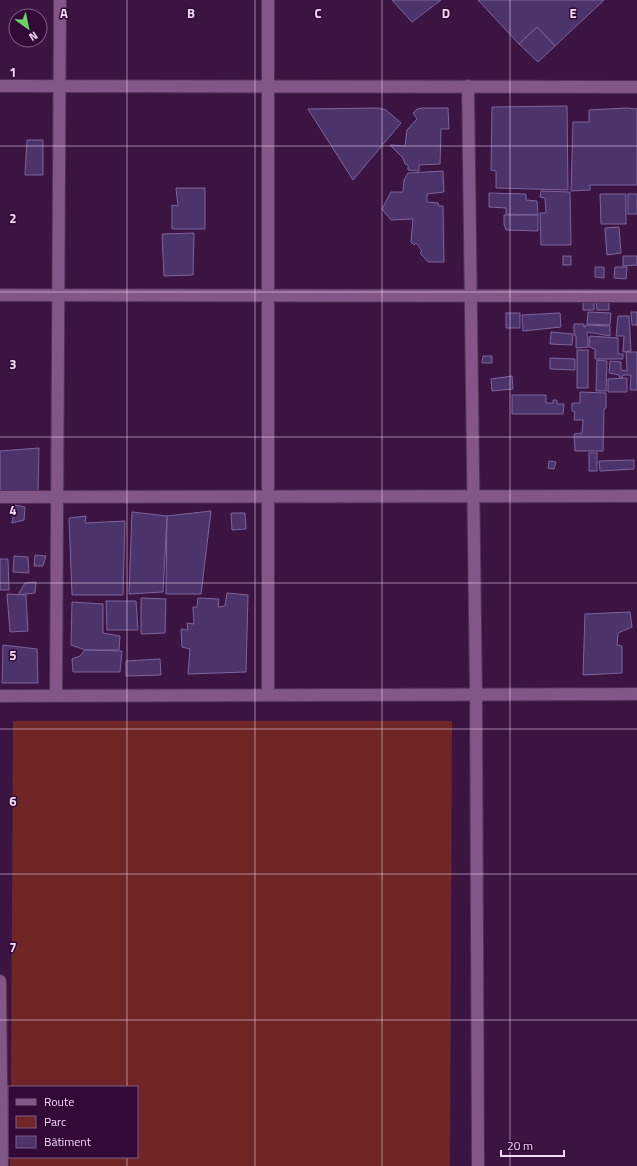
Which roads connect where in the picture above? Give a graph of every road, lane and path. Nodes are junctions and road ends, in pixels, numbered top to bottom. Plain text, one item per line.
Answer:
1 (60, 0) edge
2 (268, 0) edge
3 (0, 86) edge
4 (60, 86) junction
5 (268, 86) junction
6 (468, 86) junction
7 (637, 87) edge
8 (0, 295) edge
9 (58, 295) junction
10 (268, 295) junction
11 (470, 295) junction
12 (637, 296) edge
13 (473, 496) junction
14 (637, 496) edge
15 (0, 497) edge
16 (57, 497) junction
17 (268, 497) junction
18 (476, 694) junction
19 (637, 694) edge
20 (268, 695) junction
21 (0, 696) edge
22 (56, 696) junction
23 (0, 981) edge
24 (2, 1166) edge
25 (478, 1166) edge

1 - 4 street
2 - 5 street
3 - 4 street
4 - 5 street
4 - 9 street
5 - 6 street
5 - 10 street
6 - 7 street
6 - 11 street
8 - 9 street
9 - 10 street
9 - 16 street
10 - 11 street
10 - 17 street
11 - 12 street
11 - 13 street
13 - 14 street
13 - 17 street
13 - 18 street
15 - 16 street
16 - 17 street
16 - 22 street
17 - 20 street
18 - 19 street
18 - 20 street
18 - 25 street
20 - 22 street
21 - 22 street
23 - 24 street

